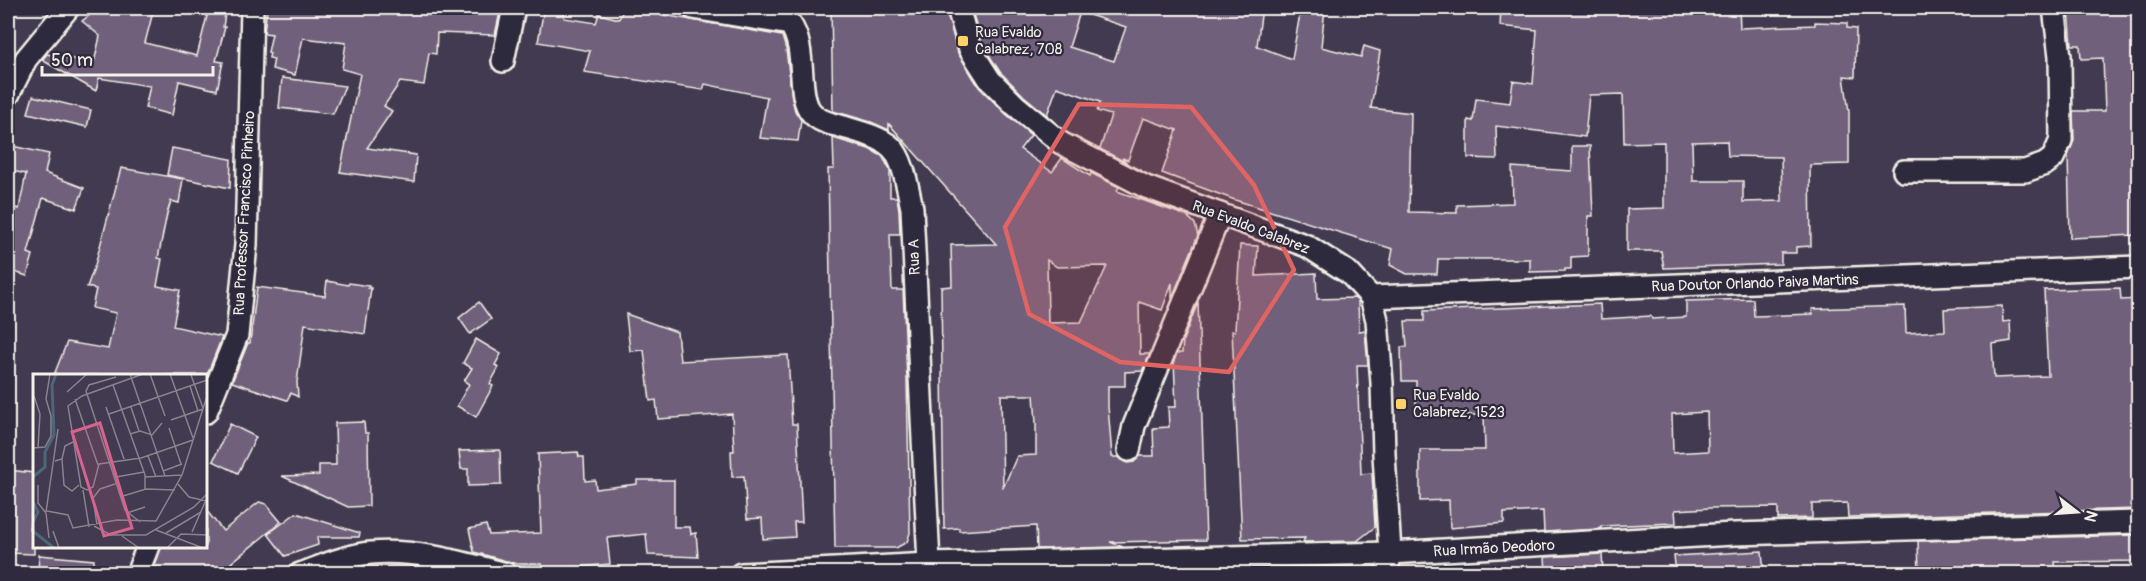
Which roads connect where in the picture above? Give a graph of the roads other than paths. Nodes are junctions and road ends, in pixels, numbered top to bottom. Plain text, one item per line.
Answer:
1 (68, 8) edge
2 (252, 8) edge
3 (514, 8) edge
4 (693, 8) edge
5 (957, 8) edge
6 (2054, 8) edge
7 (503, 61) dead end
8 (8, 95) edge
9 (1904, 171) dead end
10 (1220, 214) junction
11 (2139, 267) edge
12 (1371, 297) junction
13 (207, 410) edge
14 (1129, 450) dead end
15 (2139, 522) edge
16 (147, 548) edge
17 (1389, 563) edge
18 (929, 564) junction
19 (1048, 567) edge
20 (137, 573) edge
21 (303, 573) edge
22 (506, 573) edge
23 (741, 573) edge

1 - 8 street
2 - 13 street, Rua Professor Francisco Pinheiro
3 - 7 street
4 - 18 street, Rua A
5 - 10 street, Rua Evaldo Calabrez
6 - 9 street
10 - 12 street, Rua Evaldo Calabrez
10 - 14 street
11 - 12 street, Rua Doutor Orlando Paiva Martins
12 - 17 street, Rua Evaldo Calabrez
15 - 17 street, Rua Irmão Deodoro
16 - 20 street
17 - 19 street, Rua Irmão Deodoro
18 - 19 street, Rua Irmão Deodoro
18 - 23 street, Rua Irmão Deodoro
21 - 22 street

